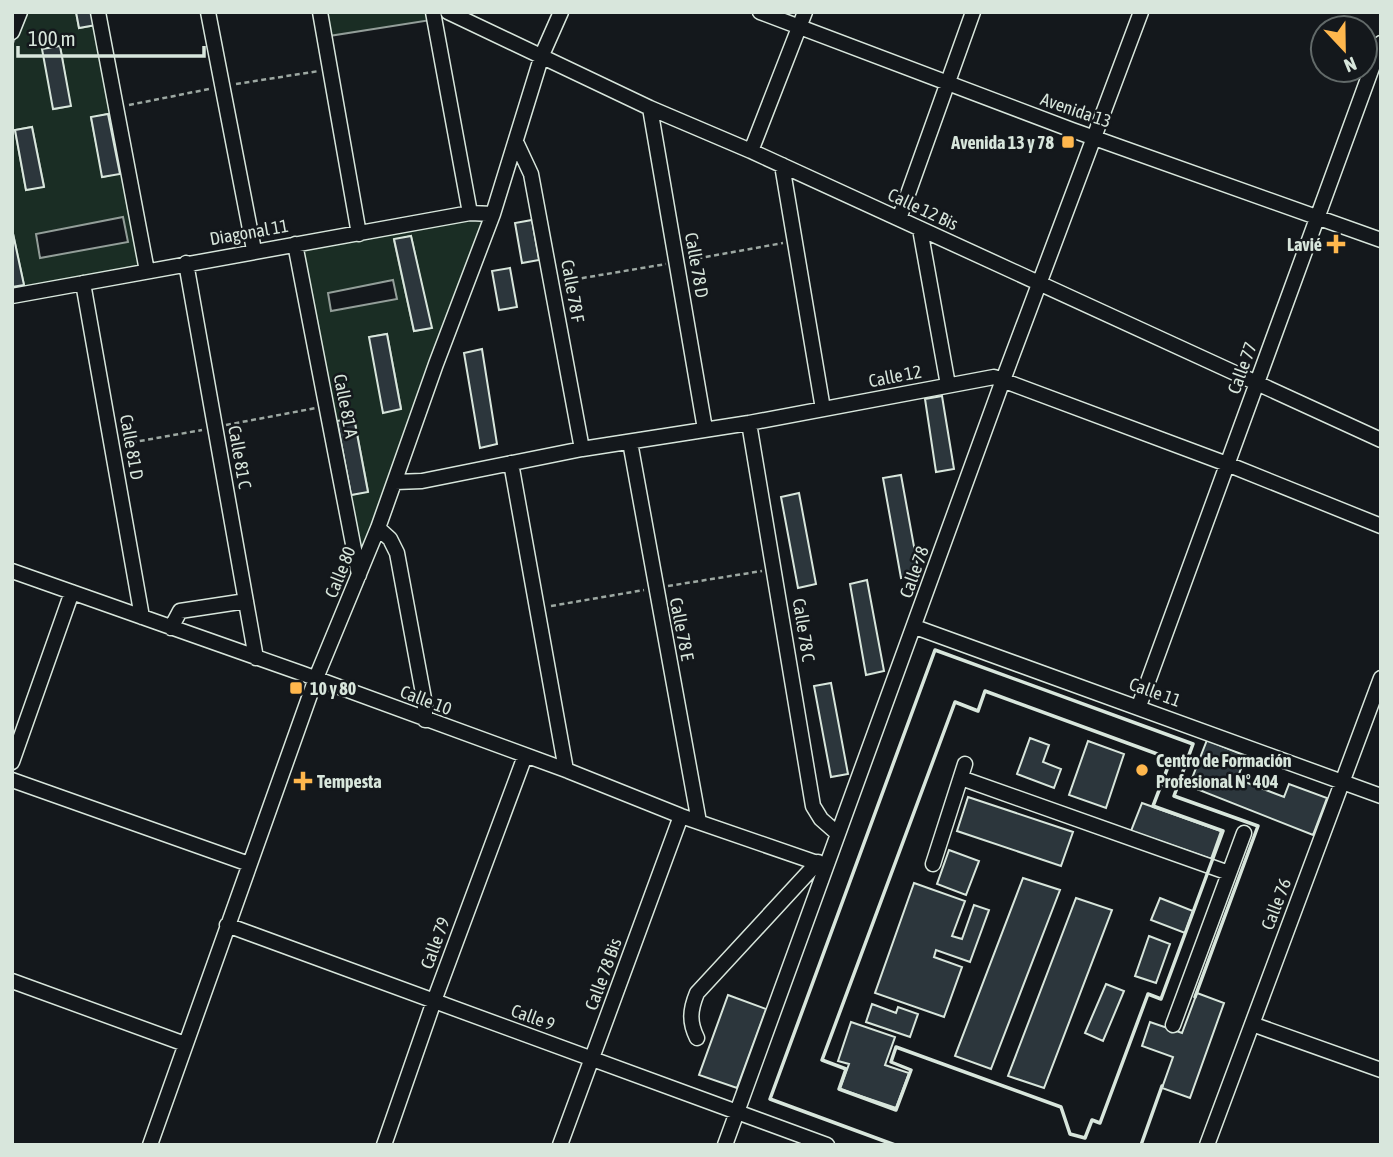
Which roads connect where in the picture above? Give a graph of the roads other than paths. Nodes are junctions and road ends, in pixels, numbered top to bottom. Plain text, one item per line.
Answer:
1 (98, 12) edge
2 (208, 12) edge
3 (320, 12) edge
4 (433, 12) edge
5 (448, 12) edge
6 (561, 12) edge
7 (760, 12) edge
8 (805, 12) edge
9 (973, 12) edge
10 (1141, 12) edge
11 (800, 27) junction
12 (1381, 43) edge
13 (542, 55) junction
14 (946, 83) junction
15 (650, 108) junction
16 (1095, 138) junction
17 (517, 144) junction
18 (751, 151) junction
19 (782, 165) junction
20 (470, 213) junction
21 (493, 214) junction
22 (1317, 216) junction
23 (899, 219) junction
24 (920, 229) junction
25 (359, 234) junction
26 (1381, 240) edge
27 (295, 244) junction
28 (254, 250) junction
29 (186, 263) junction
30 (147, 271) junction
31 (83, 283) junction
32 (1039, 283) junction
33 (12, 296) edge
34 (1003, 380) junction
35 (1257, 383) junction
36 (948, 385) junction
37 (823, 409) junction
38 (749, 423) junction
39 (705, 429) junction
40 (1381, 440) edge
41 (630, 442) junction
42 (582, 449) junction
43 (511, 463) junction
44 (1227, 464) junction
45 (395, 482) junction
46 (1381, 526) edge
47 (378, 528) junction
48 (12, 571) edge
49 (359, 575) junction
50 (72, 592) junction
51 (246, 601) junction
52 (142, 617) junction
53 (915, 627) junction
54 (171, 628) junction
55 (256, 658) junction
56 (316, 678) junction
57 (1381, 678) edge
58 (1139, 706) junction
59 (425, 720) junction
60 (525, 756) junction
61 (12, 761) edge
62 (566, 770) junction
63 (12, 780) edge
64 (1343, 782) junction
65 (1381, 796) edge
66 (681, 816) junction
67 (699, 822) junction
68 (1244, 833) dead end
69 (838, 834) junction
70 (249, 864) junction
71 (822, 864) junction
72 (933, 864) dead end
73 (1230, 873) junction
74 (227, 925) junction
75 (12, 981) edge
76 (434, 1001) junction
77 (1252, 1024) junction
78 (1173, 1025) dead end
79 (697, 1038) dead end
80 (185, 1044) junction
81 (592, 1059) junction
82 (1381, 1070) edge
83 (737, 1112) junction
84 (150, 1145) edge
85 (384, 1145) edge
86 (560, 1145) edge
87 (725, 1145) edge
88 (827, 1145) edge
89 (1207, 1145) edge

1 - 30 street
2 - 28 street
3 - 25 street
4 - 20 street
5 - 13 street, Calle 12 Bis
6 - 13 street, Calle 80
7 - 11 street, Avenida 13
8 - 11 street
9 - 14 street
10 - 16 street, Calle 78
11 - 14 street, Avenida 13
11 - 18 street
12 - 22 street, Calle 77
13 - 15 street, Calle 12 Bis
13 - 17 street, Calle 80
14 - 16 street, Avenida 13
14 - 23 street
15 - 18 street, Calle 12 Bis
15 - 39 street, Calle 78 D
16 - 22 street, Avenida 13
16 - 32 street, Calle 78
17 - 21 street, Calle 80
17 - 42 street, Calle 78 F
18 - 19 street, Calle 12 Bis
19 - 23 street, Calle 12 Bis
19 - 37 street
20 - 21 street, Diagonal 11
20 - 25 street, Diagonal 11
21 - 45 street, Calle 80
22 - 26 street, Avenida 13
22 - 35 street, Calle 77
23 - 24 street, Calle 12 Bis
24 - 32 street, Calle 12 Bis
24 - 36 street
25 - 27 street, Diagonal 11
27 - 28 street, Diagonal 11
27 - 49 street, Calle 81 A
28 - 29 street, Diagonal 11
29 - 30 street, Diagonal 11
29 - 51 street, Calle 81 C
30 - 31 street, Diagonal 11
31 - 33 street, Diagonal 11
31 - 52 street, Calle 81 D
32 - 34 street, Calle 78
32 - 35 street, Calle 12 Bis
34 - 36 street, Calle 12
34 - 44 street, Calle 12
34 - 53 street, Calle 78
35 - 40 street, Calle 12 Bis
35 - 44 street, Calle 77
36 - 37 street, Calle 12
37 - 38 street, Calle 12
38 - 39 street, Calle 12
38 - 69 street, Calle 78 C
39 - 41 street, Calle 12
41 - 42 street, Calle 12
41 - 67 street, Calle 78 E
42 - 43 street, Calle 12
43 - 45 street, Calle 12
43 - 62 street
44 - 46 street, Calle 12
44 - 58 street, Calle 77
45 - 47 street, Calle 80
47 - 49 street, Calle 80
47 - 59 street
48 - 50 street, Calle 10
49 - 56 street, Calle 80
50 - 52 street, Calle 10
50 - 61 street
51 - 54 street
51 - 55 street, Calle 81 C
52 - 54 street, Calle 10
53 - 58 street, Calle 11
53 - 69 street, Calle 78
54 - 55 street, Calle 10
55 - 56 street, Calle 10
56 - 59 street, Calle 10
56 - 70 street, Calle 80
57 - 64 street, Calle 76
58 - 64 street, Calle 11
59 - 60 street, Calle 10
60 - 62 street, Calle 10
60 - 76 street, Calle 79
62 - 66 street, Calle 10
63 - 70 street
64 - 65 street, Calle 11
64 - 77 street, Calle 76
66 - 67 street, Calle 10
66 - 81 street, Calle 78 Bis
67 - 71 street, Calle 10
68 - 73 street
69 - 71 street, Calle 78
70 - 74 street, Calle 80
71 - 79 street
71 - 83 street, Calle 78
72 - 73 street
73 - 78 street
74 - 76 street, Calle 9
74 - 80 street, Calle 80
75 - 80 street
76 - 81 street, Calle 9
76 - 85 street, Calle 79
77 - 82 street
77 - 89 street, Calle 76
80 - 84 street, Calle 80
81 - 83 street, Calle 9
81 - 86 street, Calle 78 Bis
83 - 87 street, Calle 78
83 - 88 street, Calle 9

